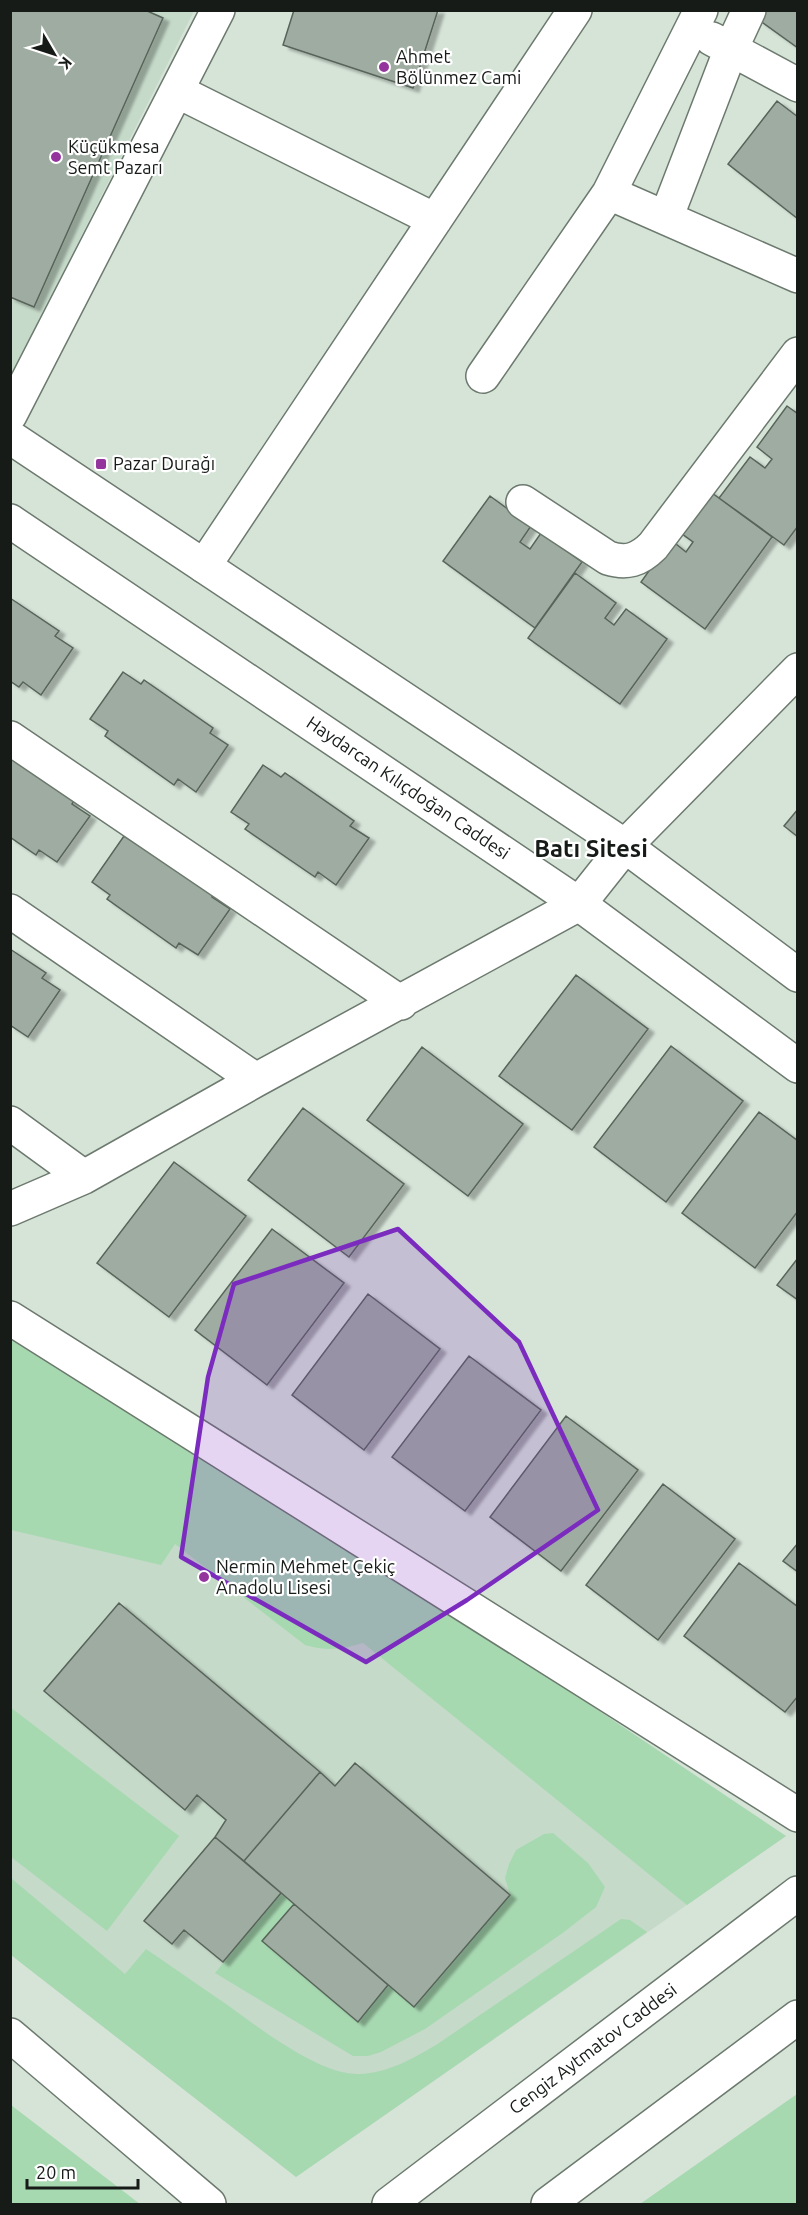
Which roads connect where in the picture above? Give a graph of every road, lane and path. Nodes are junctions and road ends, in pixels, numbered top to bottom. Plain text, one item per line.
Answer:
1 (218, 10) edge
2 (575, 10) edge
3 (749, 10) edge
4 (697, 20) edge
5 (731, 49) junction
6 (798, 85) edge
7 (177, 91) junction
8 (609, 193) junction
9 (666, 219) junction
10 (435, 220) junction
11 (798, 276) edge
12 (798, 354) edge
13 (483, 376) dead end
14 (10, 415) edge
15 (10, 438) edge
16 (523, 502) dead end
17 (10, 520) edge
18 (204, 566) junction
19 (798, 670) edge
20 (10, 738) edge
21 (625, 846) junction
22 (579, 904) junction
23 (10, 911) edge
24 (798, 975) edge
25 (401, 1003) junction
26 (798, 1066) edge
27 (256, 1080) junction
28 (10, 1123) edge
29 (84, 1177) junction
30 (10, 1209) edge
31 (10, 1318) edge
32 (798, 1815) edge
33 (798, 1893) edge
34 (798, 2017) edge
35 (10, 2035) edge
36 (209, 2205) edge
37 (389, 2205) edge
38 (548, 2205) edge

1 - 7 street
2 - 10 street
3 - 5 street
4 - 5 street
4 - 8 street
5 - 6 street
5 - 9 street
7 - 10 street
7 - 14 street
8 - 9 street
8 - 13 street
9 - 11 street
10 - 18 street
12 - 16 street
15 - 18 street
17 - 22 street, Haydarcan Kılıçdoğan Caddesi
18 - 21 street
19 - 21 street
20 - 25 street
21 - 22 street
21 - 24 street
22 - 25 street
22 - 26 street, Haydarcan Kılıçdoğan Caddesi
23 - 27 street
25 - 27 street
27 - 29 street
28 - 29 street
29 - 30 street
31 - 32 street
33 - 37 street, Cengiz Aytmatov Caddesi
34 - 38 street
35 - 36 street

